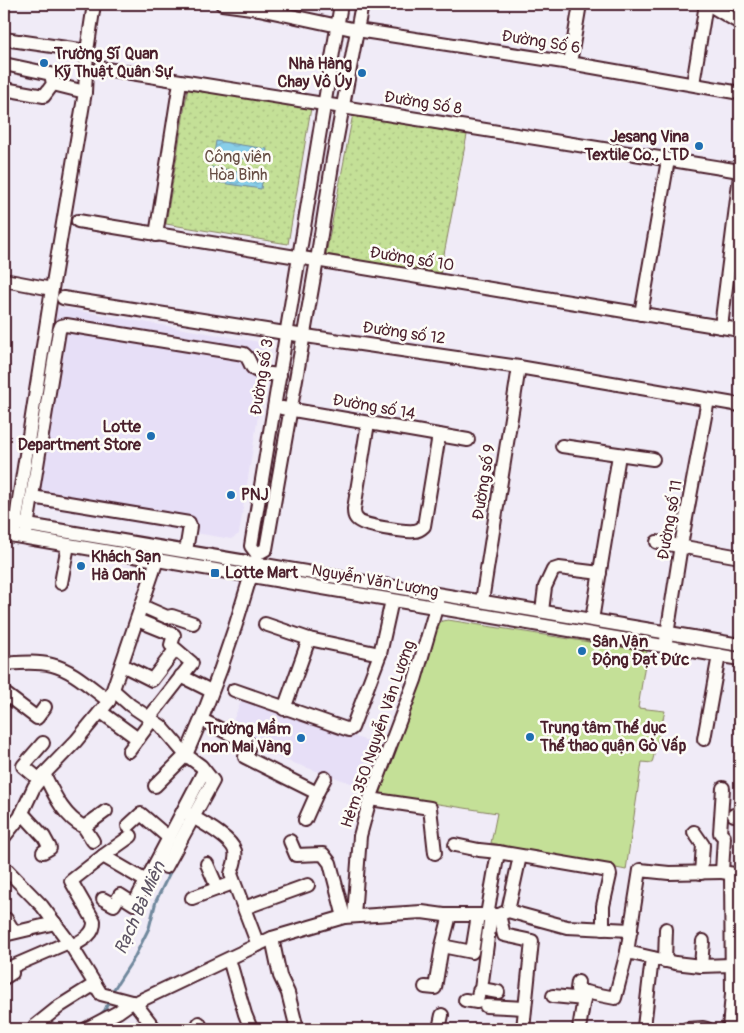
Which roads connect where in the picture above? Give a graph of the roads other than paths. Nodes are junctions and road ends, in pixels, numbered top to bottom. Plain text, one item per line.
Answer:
1 (94, 4) edge
2 (222, 4) edge
3 (340, 4) edge
4 (362, 4) edge
5 (580, 4) edge
6 (707, 4) edge
7 (740, 23) edge
8 (337, 26) junction
9 (357, 30) junction
10 (4, 39) edge
11 (87, 51) junction
12 (570, 63) junction
13 (4, 64) edge
14 (100, 68) dead end
15 (180, 82) junction
16 (53, 84) junction
17 (693, 84) junction
18 (4, 89) edge
19 (85, 92) junction
20 (740, 92) edge
21 (324, 105) junction
22 (343, 107) junction
23 (315, 155) junction
24 (333, 159) junction
25 (668, 160) junction
26 (740, 173) edge
27 (308, 204) junction
28 (326, 207) junction
29 (78, 221) dead end
30 (156, 235) junction
31 (298, 257) junction
32 (317, 260) junction
33 (4, 280) edge
34 (52, 289) junction
35 (63, 298) dead end
36 (641, 314) junction
37 (721, 327) junction
38 (740, 330) edge
39 (285, 333) junction
40 (304, 335) junction
41 (519, 367) junction
42 (280, 376) junction
43 (708, 400) junction
44 (740, 405) edge
45 (274, 407) junction
46 (289, 410) junction
47 (368, 423) junction
48 (439, 435) junction
49 (468, 440) dead end
50 (562, 446) dead end
51 (619, 455) junction
52 (653, 460) dead end
53 (32, 497) junction
54 (16, 523) edge
55 (14, 536) edge
56 (657, 542) dead end
57 (68, 545) junction
58 (681, 546) junction
59 (186, 552) junction
60 (740, 556) edge
61 (256, 558) junction
62 (157, 560) junction
63 (600, 573) junction
64 (253, 576) junction
65 (61, 583) dead end
66 (439, 594) junction
67 (392, 600) junction
68 (482, 602) junction
69 (142, 606) junction
70 (437, 608) junction
71 (542, 612) junction
72 (137, 620) junction
73 (592, 620) junction
74 (193, 623) dead end
75 (265, 624) dead end
76 (668, 633) junction
77 (309, 639) junction
78 (740, 645) edge
79 (666, 646) junction
80 (175, 650) junction
81 (380, 654) junction
82 (719, 655) junction
83 (740, 659) edge
84 (4, 664) edge
85 (122, 665) junction
86 (181, 676) junction
87 (234, 690) dead end
88 (211, 691) junction
89 (4, 692) edge
90 (111, 696) junction
91 (45, 707) dead end
92 (284, 709) junction
93 (101, 712) junction
94 (151, 719) junction
95 (202, 720) junction
96 (138, 739) junction
97 (704, 739) dead end
98 (43, 743) dead end
99 (129, 751) dead end
100 (186, 755) junction
101 (204, 771) junction
102 (42, 777) junction
103 (325, 778) dead end
104 (155, 786) dead end
105 (722, 788) dead end
106 (317, 793) junction
107 (370, 799) junction
108 (106, 811) dead end
109 (22, 813) junction
110 (188, 814) junction
111 (305, 820) dead end
112 (84, 827) junction
113 (694, 832) dead end
114 (4, 837) edge
115 (169, 838) junction
116 (93, 841) dead end
117 (290, 841) dead end
118 (455, 845) dead end
119 (43, 852) dead end
120 (498, 852) junction
121 (435, 853) dead end
122 (102, 856) junction
123 (520, 856) junction
124 (207, 864) dead end
125 (166, 867) dead end
126 (5, 869) edge
127 (701, 873) junction
128 (731, 874) edge
129 (146, 881) junction
130 (233, 883) junction
131 (308, 885) dead end
132 (218, 889) junction
133 (192, 898) dead end
134 (103, 899) dead end
135 (244, 908) junction
136 (493, 914) junction
137 (450, 915) junction
138 (349, 916) junction
139 (6, 919) dead end
140 (55, 923) junction
141 (603, 929) junction
142 (666, 929) dead end
143 (631, 930) junction
144 (9, 934) edge
145 (272, 938) junction
146 (736, 939) edge
147 (703, 942) dead end
148 (70, 944) junction
149 (258, 945) junction
150 (442, 946) junction
151 (627, 952) junction
152 (228, 959) junction
153 (658, 959) junction
154 (731, 965) junction
155 (701, 966) junction
156 (4, 978) edge
157 (425, 987) dead end
158 (98, 989) junction
159 (481, 989) junction
160 (582, 991) junction
161 (498, 992) dead end
162 (553, 996) dead end
163 (465, 1000) dead end
164 (131, 1002) junction
165 (486, 1006) dead end
166 (524, 1008) junction
167 (442, 1015) dead end
168 (35, 1026) dead end
169 (644, 1027) dead end
170 (86, 1029) edge
171 (156, 1029) edge
172 (251, 1029) edge
173 (296, 1029) edge
174 (439, 1029) edge
175 (522, 1029) edge
176 (579, 1029) edge
177 (686, 1029) edge
178 (707, 1029) edge
179 (729, 1029) edge

1 - 11 street
2 - 8 street
3 - 8 street, Đường số 3
4 - 9 street, Đường số 3
5 - 12 street
6 - 7 street
6 - 17 street
8 - 9 street, Đường Số 6
8 - 21 street, Đường số 3
9 - 12 street, Đường Số 6
9 - 22 street, Đường số 3
10 - 11 street
11 - 19 street
12 - 17 street, Đường Số 6
13 - 16 street
14 - 15 street, Đường Số 8
15 - 21 street, Đường Số 8
15 - 30 street
16 - 18 street
16 - 19 street
17 - 20 street, Đường Số 6
19 - 34 street
21 - 22 street, Đường Số 8
21 - 23 street, Đường số 3
22 - 24 street, Đường số 3
22 - 25 street, Đường Số 8
23 - 24 street
23 - 27 street, Đường số 3
24 - 28 street, Đường số 3
25 - 26 street, Đường Số 8
25 - 36 street
26 - 37 street
27 - 28 street
27 - 31 street, Đường số 3
28 - 32 street, Đường số 3
29 - 30 street, Đường số 10
30 - 31 street, Đường số 10
31 - 32 street, Đường số 10
31 - 39 street, Đường số 3
32 - 36 street, Đường số 10
32 - 40 street, Đường số 3
33 - 34 street
34 - 54 street
35 - 39 street, Đường số 12
36 - 37 street, Đường số 10
37 - 38 street, Đường số 10
39 - 40 street, Đường số 12
39 - 42 street, Đường số 3
40 - 41 street, Đường số 12
40 - 46 street, Đường số 3
41 - 43 street, Đường số 12
41 - 68 street, Đường số 9
42 - 45 street, Đường số 3
42 - 53 street
43 - 44 street, Đường số 12
43 - 58 street, Đường số 11
45 - 46 street, Đường số 14
45 - 61 street, Đường số 3
46 - 47 street, Đường số 14
46 - 61 street, Đường số 3
47 - 48 street, Đường số 14
47 - 48 street
48 - 49 street, Đường số 14
50 - 51 street
51 - 52 street
51 - 63 street
53 - 54 street
53 - 59 street
54 - 55 street
54 - 59 street, Nguyễn Văn Lượng
55 - 57 street, Nguyễn Văn Lượng
56 - 58 street
57 - 62 street, Nguyễn Văn Lượng
57 - 65 street
58 - 60 street
58 - 76 street, Đường số 11
59 - 61 street, Nguyễn Văn Lượng
61 - 64 street
61 - 66 street, Nguyễn Văn Lượng
62 - 64 street, Nguyễn Văn Lượng
62 - 69 street
63 - 71 street
63 - 73 street
64 - 67 street, Nguyễn Văn Lượng
64 - 88 street
66 - 68 street, Nguyễn Văn Lượng
66 - 70 street, Hẻm 350 Nguyễn Văn Lượng
67 - 70 street, Nguyễn Văn Lượng
67 - 81 street
68 - 71 street, Nguyễn Văn Lượng
69 - 72 street
69 - 74 street
70 - 79 street, Nguyễn Văn Lượng
70 - 107 street, Hẻm 350 Nguyễn Văn Lượng
71 - 73 street, Nguyễn Văn Lượng
72 - 80 street
72 - 85 street
73 - 76 street, Nguyễn Văn Lượng
75 - 77 street
76 - 78 street, Nguyễn Văn Lượng
76 - 79 street, Đường số 11
77 - 81 street
77 - 92 street
79 - 82 street, Nguyễn Văn Lượng
80 - 85 street
80 - 86 street
81 - 92 street
82 - 83 street, Nguyễn Văn Lượng
82 - 97 street
84 - 90 street
85 - 90 street
86 - 88 street
86 - 94 street
87 - 92 street
88 - 95 street
89 - 91 street
90 - 93 street
90 - 94 street
93 - 96 street
93 - 102 street
94 - 96 street
94 - 100 street
95 - 100 street
95 - 106 street
96 - 99 street
98 - 102 street
100 - 101 street
100 - 104 street
101 - 110 street
101 - 110 street
102 - 109 street
102 - 112 street
103 - 106 street
105 - 128 street
106 - 111 street
107 - 121 street
107 - 138 street, Hẻm 350 Nguyễn Văn Lượng
108 - 112 street
109 - 114 street
109 - 119 street
110 - 115 street
110 - 125 street
110 - 130 street
112 - 116 street
113 - 127 street
115 - 122 street
115 - 129 street
117 - 138 street
118 - 120 street
120 - 123 street
120 - 136 street
122 - 129 street
122 - 148 street
123 - 136 street
123 - 141 street
124 - 132 street
126 - 140 street
127 - 128 street
127 - 143 street
128 - 146 street
129 - 134 street
130 - 132 street
130 - 135 street
131 - 135 street
132 - 133 street
135 - 149 street
136 - 137 street
136 - 141 street
136 - 150 street
136 - 159 street
136 - 166 street
137 - 138 street
137 - 150 street
138 - 145 street
139 - 144 street
140 - 144 street
140 - 148 street
141 - 143 street
142 - 153 street
143 - 151 street
145 - 149 street
145 - 173 street
146 - 154 street
147 - 155 street
148 - 156 street
148 - 158 street
149 - 152 street
150 - 157 street
151 - 153 street
151 - 160 street
152 - 164 street
152 - 172 street
153 - 155 street
153 - 169 street
154 - 155 street
154 - 179 street
158 - 164 street
158 - 168 street
159 - 161 street
159 - 163 street
160 - 162 street
160 - 176 street
164 - 170 street
164 - 171 street
165 - 166 street
166 - 175 street
167 - 174 street
177 - 178 street

